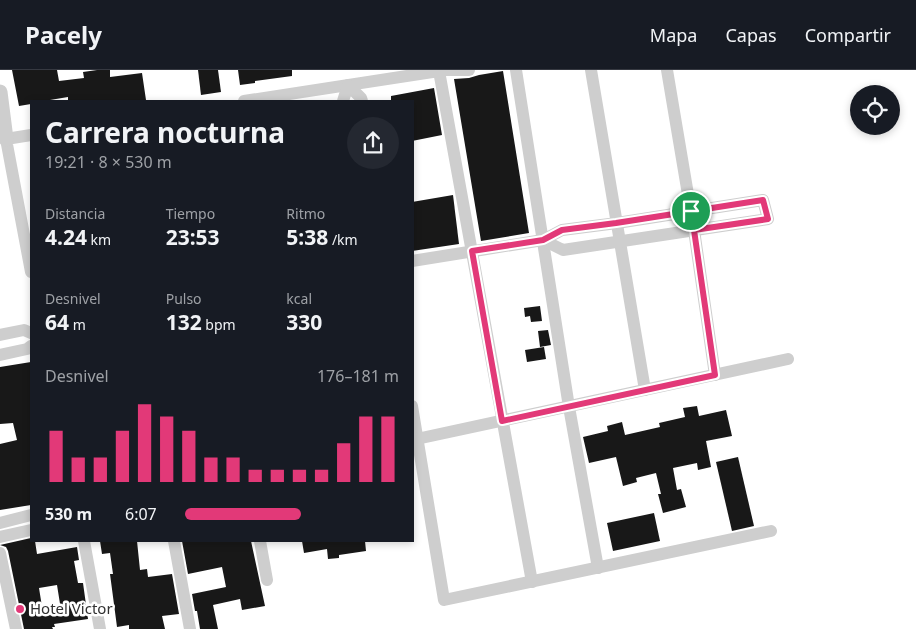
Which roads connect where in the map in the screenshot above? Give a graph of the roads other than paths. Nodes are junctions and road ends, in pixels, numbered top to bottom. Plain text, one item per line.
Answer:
1 (440, 70) edge
2 (469, 70) edge
3 (516, 70) edge
4 (590, 70) edge
5 (668, 70) edge
6 (348, 85) junction
7 (0, 92) edge
8 (258, 100) edge
9 (343, 100) edge
10 (362, 100) edge
11 (30, 135) edge
12 (2, 140) edge
13 (691, 211) junction
14 (616, 223) junction
15 (694, 230) junction
16 (543, 240) junction
17 (620, 242) junction
18 (472, 251) junction
19 (414, 261) edge
20 (30, 267) edge
21 (30, 333) edge
22 (0, 335) edge
23 (30, 347) edge
24 (0, 354) edge
25 (788, 359) dead end
26 (715, 375) junction
27 (645, 390) junction
28 (569, 407) junction
29 (502, 421) junction
30 (415, 440) edge
31 (30, 516) edge
32 (0, 523) edge
33 (30, 530) edge
34 (770, 531) dead end
35 (0, 537) edge
36 (84, 542) edge
37 (174, 542) edge
38 (260, 542) edge
39 (0, 553) edge
40 (598, 568) junction
41 (267, 580) dead end
42 (532, 582) junction
43 (16, 629) edge
44 (100, 629) edge
45 (190, 629) edge

1 - 2 street
1 - 6 street
1 - 18 street
3 - 16 street
4 - 14 street
5 - 13 street
6 - 8 street
6 - 9 street
6 - 10 street
7 - 12 street
11 - 12 street
12 - 20 street
13 - 14 street
13 - 15 street
13 - 15 street
14 - 16 street
14 - 17 street
15 - 17 street
15 - 26 street
16 - 17 street
16 - 18 street
16 - 28 street
17 - 27 street
18 - 19 street
18 - 29 street
21 - 22 street
23 - 24 street
25 - 26 street
26 - 27 street
27 - 28 street
28 - 29 street
28 - 40 street
29 - 30 street
29 - 42 street
30 - 42 street
31 - 32 street
33 - 35 street
34 - 40 street
36 - 44 street
37 - 45 street
38 - 41 street
39 - 43 street
40 - 42 street

